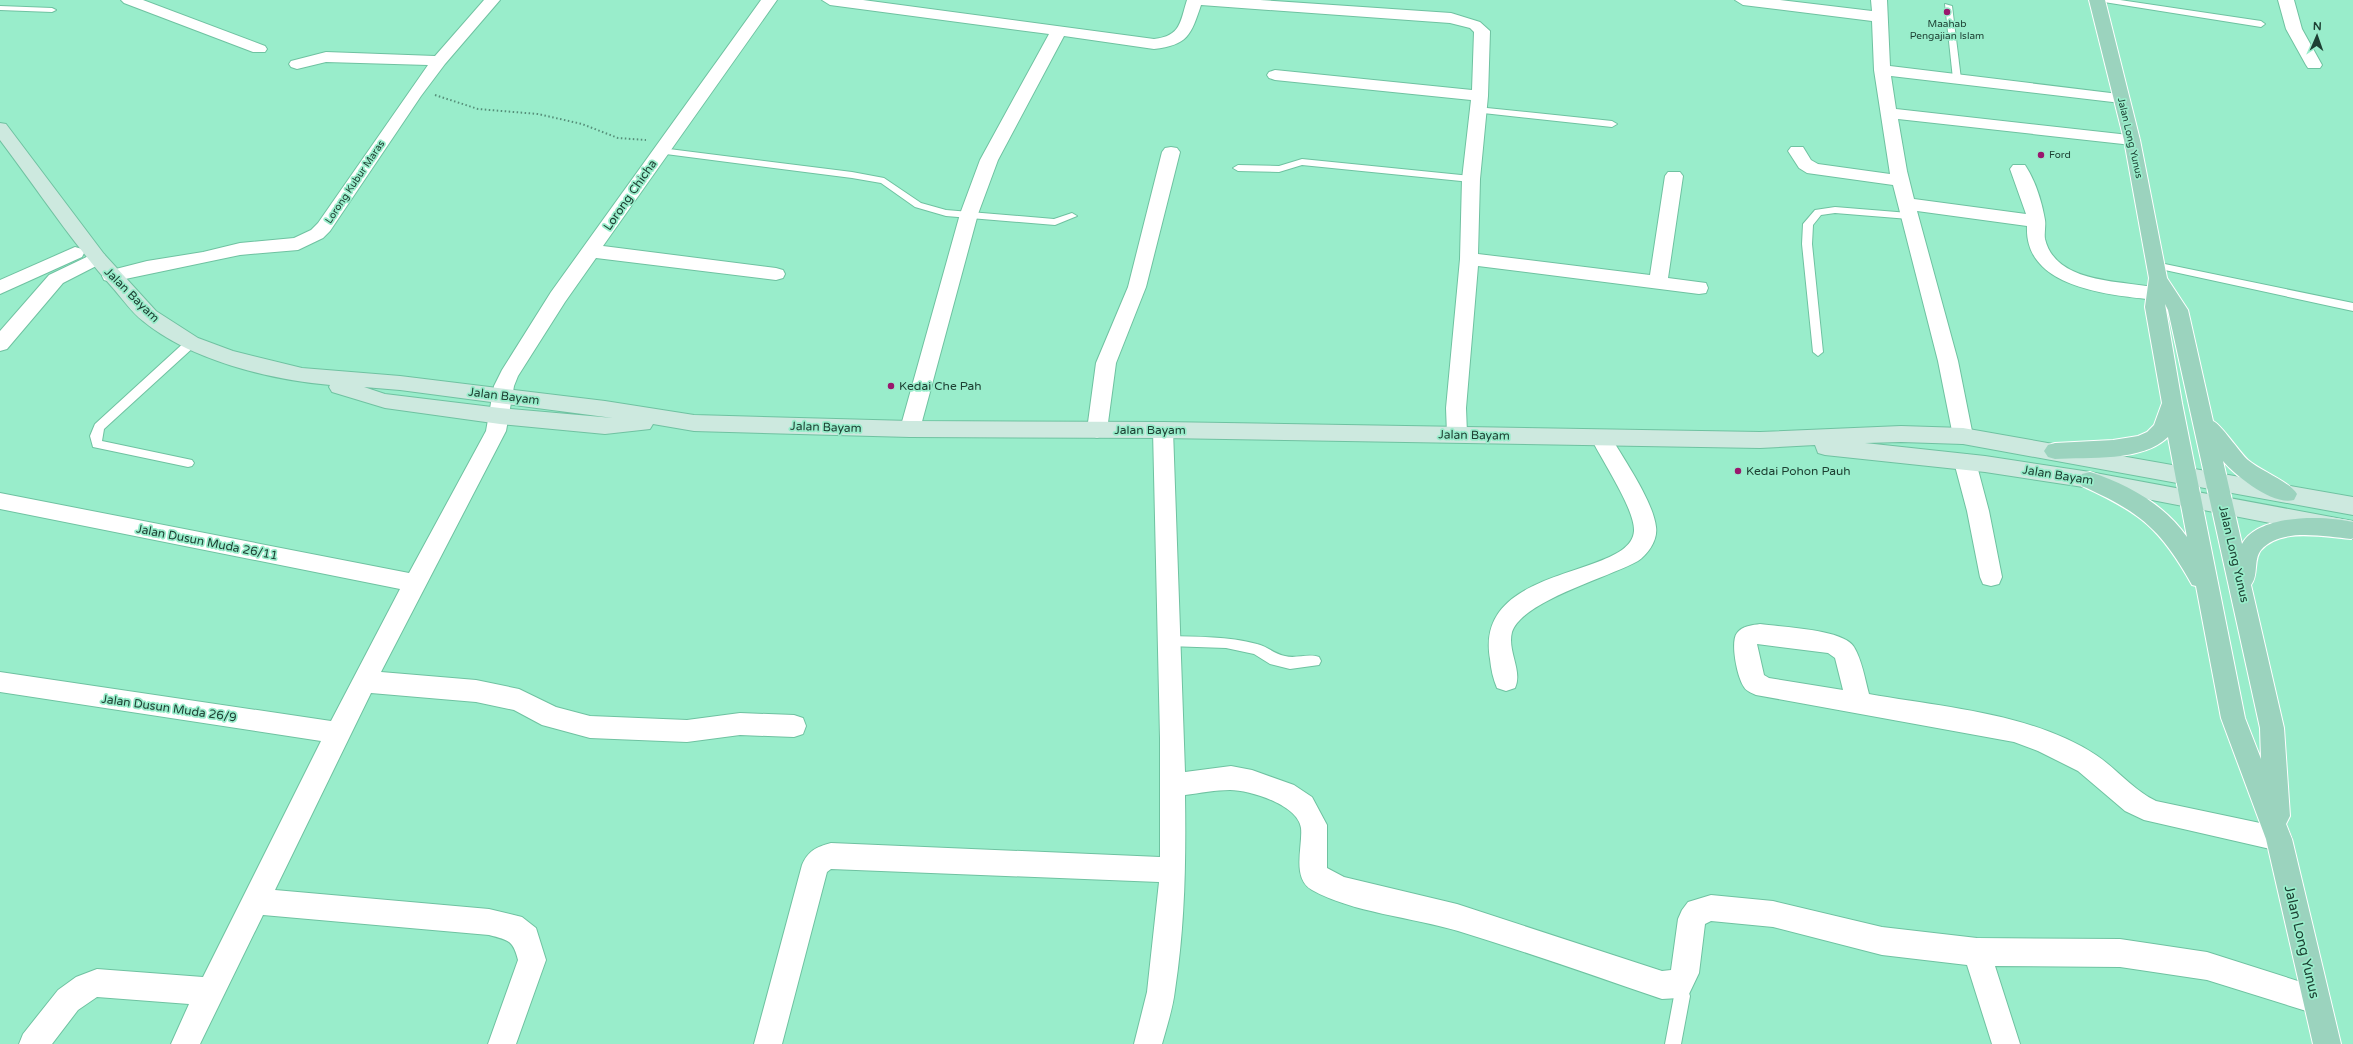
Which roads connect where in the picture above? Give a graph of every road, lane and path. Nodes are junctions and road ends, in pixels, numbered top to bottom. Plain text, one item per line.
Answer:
1 (130, 0) edge
2 (492, 0) edge
3 (769, 0) edge
4 (830, 0) edge
5 (1196, 0) edge
6 (1744, 0) edge
7 (2097, 0) edge
8 (2104, 0) edge
9 (2286, 0) edge
10 (1948, 6) dead end
11 (0, 8) edge
12 (1879, 9) edge
13 (52, 10) dead end
14 (2261, 24) dead end
15 (1059, 31) junction
16 (259, 49) dead end
17 (439, 61) junction
18 (297, 64) dead end
19 (2314, 65) dead end
20 (1882, 70) junction
21 (1275, 75) dead end
22 (1957, 79) junction
23 (415, 92) junction
24 (2121, 98) junction
25 (1479, 103) junction
26 (1888, 113) junction
27 (1612, 124) dead end
28 (0, 128) edge
29 (2132, 140) junction
30 (665, 146) junction
31 (1797, 151) dead end
32 (1171, 152) dead end
33 (1238, 168) dead end
34 (2019, 169) dead end
35 (1674, 176) dead end
36 (1471, 179) junction
37 (1900, 181) junction
38 (1908, 210) junction
39 (969, 214) junction
40 (1072, 216) dead end
41 (2036, 221) junction
42 (591, 251) junction
43 (93, 252) junction
44 (1469, 259) junction
45 (776, 274) dead end
46 (111, 276) junction
47 (2157, 279) junction
48 (1658, 283) junction
49 (0, 288) edge
50 (1699, 288) dead end
51 (2353, 307) edge
52 (191, 343) junction
53 (0, 344) edge
54 (1818, 352) dead end
55 (2172, 403) junction
56 (501, 406) junction
57 (2201, 407) junction
58 (910, 429) junction
59 (1096, 430) junction
60 (1163, 430) junction
61 (1457, 434) junction
62 (1963, 436) junction
63 (1601, 438) junction
64 (1760, 440) junction
65 (2055, 451) junction
66 (1965, 462) junction
67 (188, 463) dead end
68 (2186, 475) junction
69 (2090, 480) junction
70 (2218, 481) junction
71 (2286, 494) junction
72 (2191, 499) junction
73 (0, 502) edge
74 (2223, 505) junction
75 (2353, 506) edge
76 (2352, 530) edge
77 (1991, 577) dead end
78 (415, 583) junction
79 (2210, 596) junction
80 (2246, 604) junction
81 (1168, 641) junction
82 (1314, 661) dead end
83 (1506, 681) dead end
84 (0, 682) edge
85 (364, 682) junction
86 (1859, 703) dead end
87 (794, 726) dead end
88 (338, 733) junction
89 (1172, 785) junction
90 (2279, 839) junction
91 (1173, 870) junction
92 (255, 901) junction
93 (1977, 952) junction
94 (1679, 984) junction
95 (210, 992) junction
96 (2316, 1000) junction
97 (33, 1044) edge
98 (185, 1044) edge
99 (502, 1044) edge
100 (768, 1044) edge
101 (1148, 1044) edge
102 (1673, 1044) edge
103 (2006, 1044) edge
104 (2326, 1044) edge

1 - 16 street
2 - 17 street, Lorong Kubur Maras
3 - 30 street, Lorong Chicha
4 - 15 street
5 - 15 street
5 - 25 street
6 - 12 street
7 - 24 main road, Jalan Long Yunus
8 - 14 lane
9 - 19 street
10 - 22 lane
11 - 13 lane
12 - 20 street
15 - 39 street
17 - 18 street
17 - 23 street, Lorong Kubur Maras
20 - 22 street
20 - 26 street
21 - 25 street
22 - 24 street
23 - 30 path
23 - 46 street, Lorong Kubur Maras
24 - 29 main road, Jalan Long Yunus
25 - 27 lane
25 - 36 street
26 - 29 street
26 - 37 street
28 - 43 main road, Jalan Bayam
29 - 47 main road, Jalan Long Yunus
30 - 39 lane
30 - 42 street, Lorong Chicha
31 - 37 street
32 - 59 street
33 - 36 lane
34 - 41 street
35 - 48 street
36 - 44 street
37 - 38 street
38 - 41 street
38 - 54 lane
38 - 62 street
39 - 40 lane
39 - 58 street
41 - 47 street
42 - 45 street
42 - 56 street, Lorong Chicha
43 - 46 main road, Jalan Bayam
43 - 49 street
43 - 53 street
44 - 48 street
44 - 61 street
46 - 52 main road, Jalan Bayam
47 - 51 lane
47 - 55 main road, Jalan Long Yunus
47 - 57 main road, Jalan Long Yunus
48 - 50 street
52 - 56 main road, Jalan Bayam
52 - 67 lane
55 - 65 main road
55 - 68 main road, Jalan Long Yunus
56 - 58 main road, Jalan Bayam
56 - 78 street, Lorong Chicha
57 - 70 main road, Jalan Long Yunus
57 - 71 main road
58 - 59 main road, Jalan Bayam
59 - 60 main road, Jalan Bayam
60 - 61 main road, Jalan Bayam
60 - 81 street
61 - 63 main road, Jalan Bayam
62 - 64 main road, Jalan Bayam
62 - 65 main road, Jalan Bayam
63 - 64 main road, Jalan Bayam
63 - 83 street
64 - 66 main road, Jalan Bayam
65 - 68 main road, Jalan Bayam
66 - 69 main road, Jalan Bayam
66 - 77 street
68 - 70 main road, Jalan Bayam
68 - 72 main road, Jalan Long Yunus
69 - 72 main road, Jalan Bayam
69 - 79 main road
70 - 71 main road, Jalan Bayam
70 - 74 main road, Jalan Long Yunus
71 - 75 main road, Jalan Bayam
72 - 74 main road, Jalan Bayam
72 - 79 main road, Jalan Long Yunus
73 - 78 street, Jalan Dusun Muda 26/11
74 - 76 main road, Jalan Bayam
74 - 80 main road, Jalan Long Yunus
76 - 80 main road
78 - 85 street, Lorong Chicha
79 - 90 main road, Jalan Long Yunus
80 - 90 main road, Jalan Long Yunus
81 - 82 lane
81 - 89 street
84 - 88 street, Jalan Dusun Muda 26/9
85 - 87 street
85 - 88 street, Lorong Chicha
86 - 90 street
88 - 92 street, Lorong Chicha
89 - 91 street
89 - 94 street
90 - 96 main road, Jalan Long Yunus
91 - 100 street
91 - 101 street
92 - 95 street, Lorong Chicha
92 - 99 street
93 - 94 street
93 - 96 street
93 - 103 street
94 - 102 lane
95 - 97 street
95 - 98 street, Lorong Chicha
96 - 104 main road, Jalan Long Yunus

